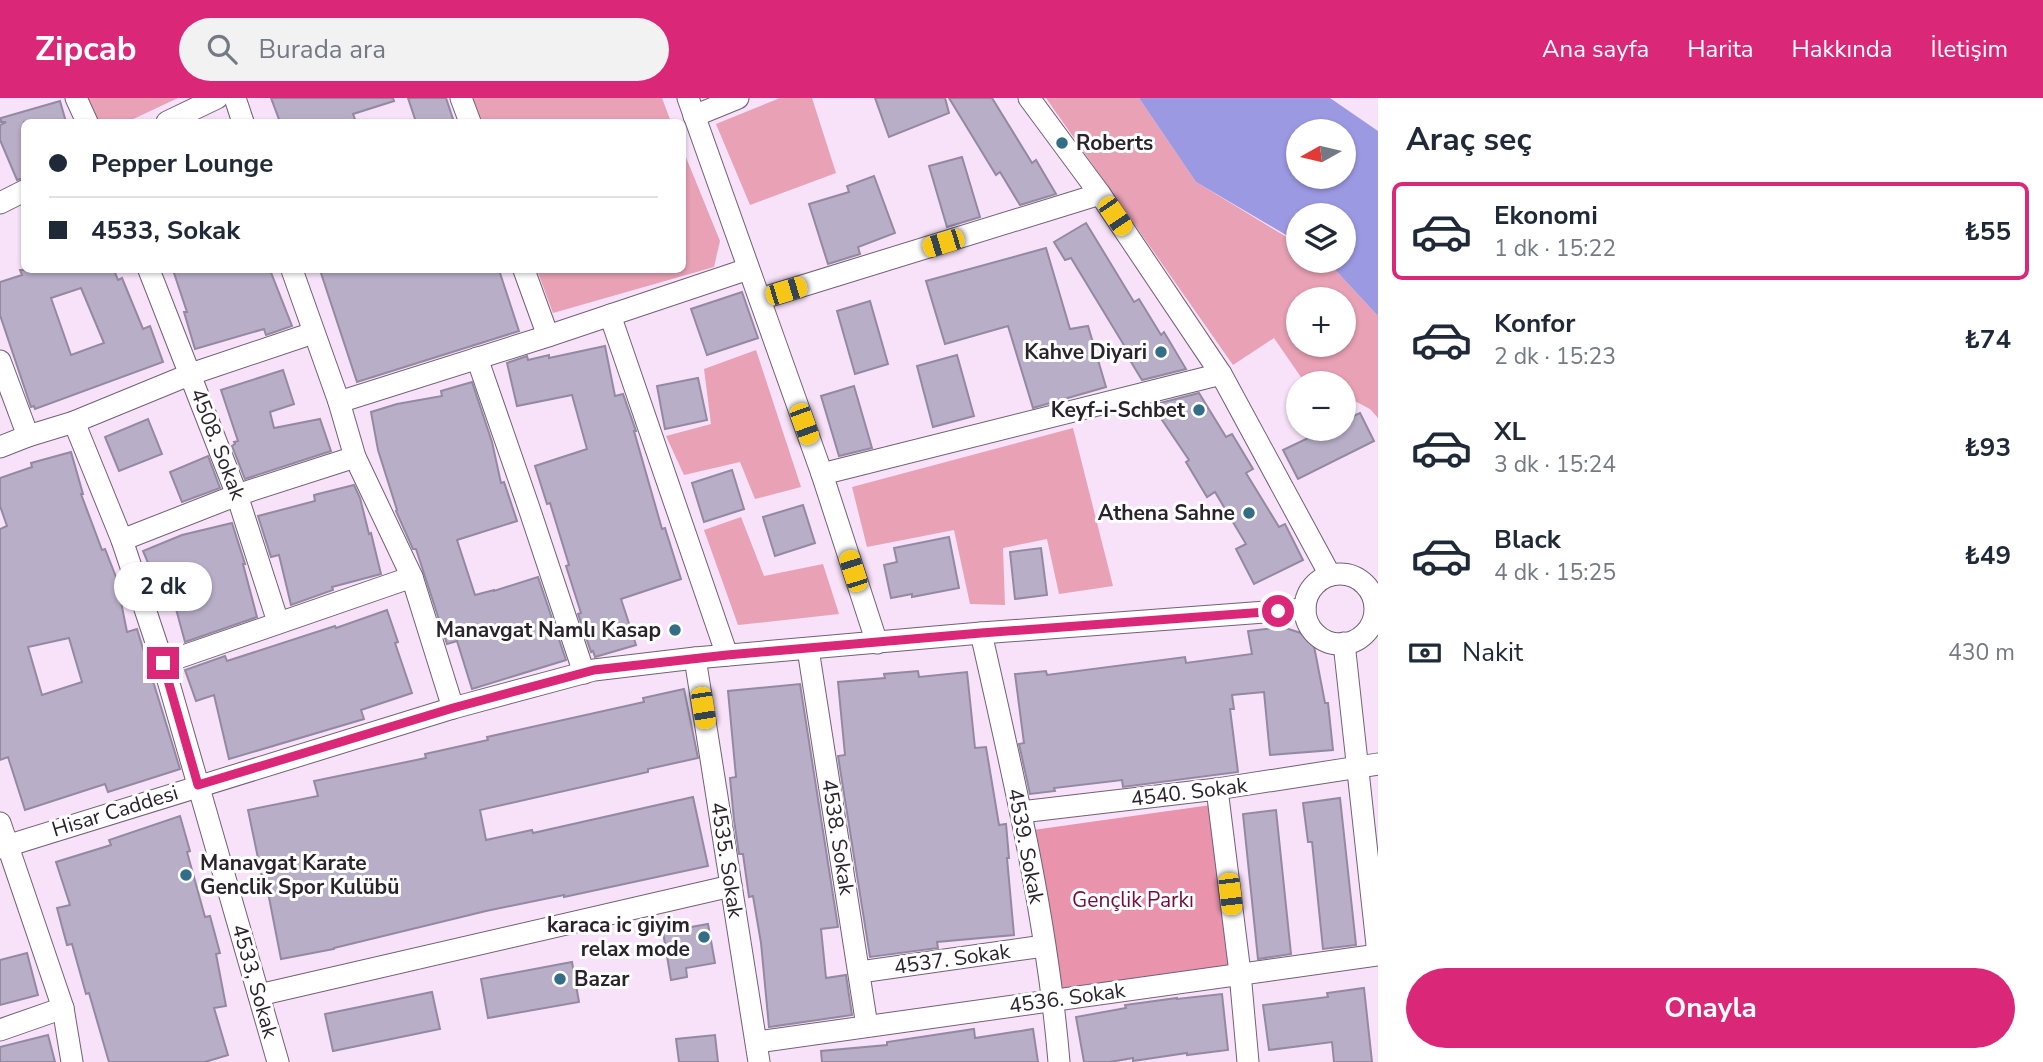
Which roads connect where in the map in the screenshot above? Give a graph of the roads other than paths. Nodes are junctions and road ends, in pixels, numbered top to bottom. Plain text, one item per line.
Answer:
1 (76, 98) edge
2 (218, 98) edge
3 (235, 98) edge
4 (461, 98) edge
5 (738, 98) edge
6 (1028, 98) edge
7 (691, 107) edge
8 (86, 119) edge
9 (173, 119) edge
10 (242, 119) edge
11 (469, 119) edge
12 (21, 192) edge
13 (1100, 194) junction
14 (0, 203) edge
15 (748, 269) junction
16 (150, 273) edge
17 (293, 273) edge
18 (525, 273) edge
19 (760, 299) junction
20 (610, 315) junction
21 (313, 333) junction
22 (548, 336) junction
23 (477, 358) junction
24 (0, 361) edge
25 (191, 374) junction
26 (1221, 374) junction
27 (339, 402) junction
28 (74, 422) junction
29 (29, 436) junction
30 (0, 447) edge
31 (355, 457) junction
32 (822, 474) junction
33 (237, 495) junction
34 (122, 540) junction
35 (1330, 575) junction
36 (412, 577) junction
37 (1373, 587) edge
38 (1305, 609) junction
39 (1376, 613) edge
40 (278, 622) junction
41 (981, 633) junction
42 (877, 643) junction
43 (1344, 643) junction
44 (808, 649) junction
45 (727, 655) junction
46 (695, 658) junction
47 (163, 663) junction
48 (584, 673) junction
49 (453, 708) junction
50 (1368, 766) edge
51 (198, 785) junction
52 (1217, 789) junction
53 (1021, 812) junction
54 (0, 823) edge
55 (4, 847) edge
56 (732, 886) junction
57 (1044, 946) junction
58 (1378, 955) edge
59 (860, 972) junction
60 (1240, 973) junction
61 (259, 995) junction
62 (1054, 1000) junction
63 (63, 1008) junction
64 (867, 1026) junction
65 (0, 1030) edge
66 (758, 1052) edge
67 (72, 1062) edge
68 (278, 1062) edge
69 (1059, 1062) edge
70 (1248, 1062) edge

1 - 8 street
2 - 9 street
3 - 10 street
4 - 11 street
5 - 7 street
6 - 13 street
7 - 15 street
12 - 14 street
13 - 19 street
13 - 26 street
15 - 19 street
15 - 20 street
16 - 25 street, 4508. Sokak
17 - 21 street
18 - 22 street
19 - 32 street
20 - 22 street
20 - 45 street
21 - 25 street
21 - 27 street
22 - 23 street
23 - 27 street
23 - 48 street
24 - 29 street
25 - 28 street
25 - 33 street, 4508. Sokak
26 - 32 street
26 - 35 street
27 - 31 street
28 - 29 street
28 - 34 street, 4533, Sokak
29 - 30 street
31 - 33 street
31 - 36 street
32 - 42 street
33 - 34 street
33 - 40 street, 4508. Sokak
34 - 47 street, 4533, Sokak
35 - 37 street
35 - 38 street
36 - 40 street
36 - 49 street
37 - 39 street
38 - 41 street, Hisar Caddesi
38 - 43 street
39 - 43 street
40 - 47 street
41 - 42 street, Hisar Caddesi
41 - 53 street, 4539. Sokak
42 - 44 street, Hisar Caddesi
43 - 50 street
44 - 45 street, Hisar Caddesi
44 - 59 street, 4538. Sokak
45 - 46 street, Hisar Caddesi
46 - 48 street, Hisar Caddesi
46 - 56 street, 4535. Sokak
47 - 51 street, 4533, Sokak
48 - 49 street, Hisar Caddesi
49 - 51 street, Hisar Caddesi
50 - 52 street, 4540. Sokak
50 - 58 street
51 - 55 street, Hisar Caddesi
51 - 61 street, 4533, Sokak
52 - 53 street, 4540. Sokak
52 - 60 street
53 - 57 street, 4539. Sokak
54 - 55 street
55 - 63 street
56 - 61 street
56 - 66 street, 4535. Sokak
57 - 59 street, 4537. Sokak
57 - 62 street, 4539. Sokak
58 - 60 street, 4536. Sokak
59 - 64 street, 4538. Sokak
60 - 62 street, 4536. Sokak
60 - 70 street
61 - 68 street, 4533, Sokak
62 - 64 street, 4536. Sokak
62 - 69 street, 4539. Sokak
63 - 65 street
63 - 67 street
64 - 66 street, 4536. Sokak

